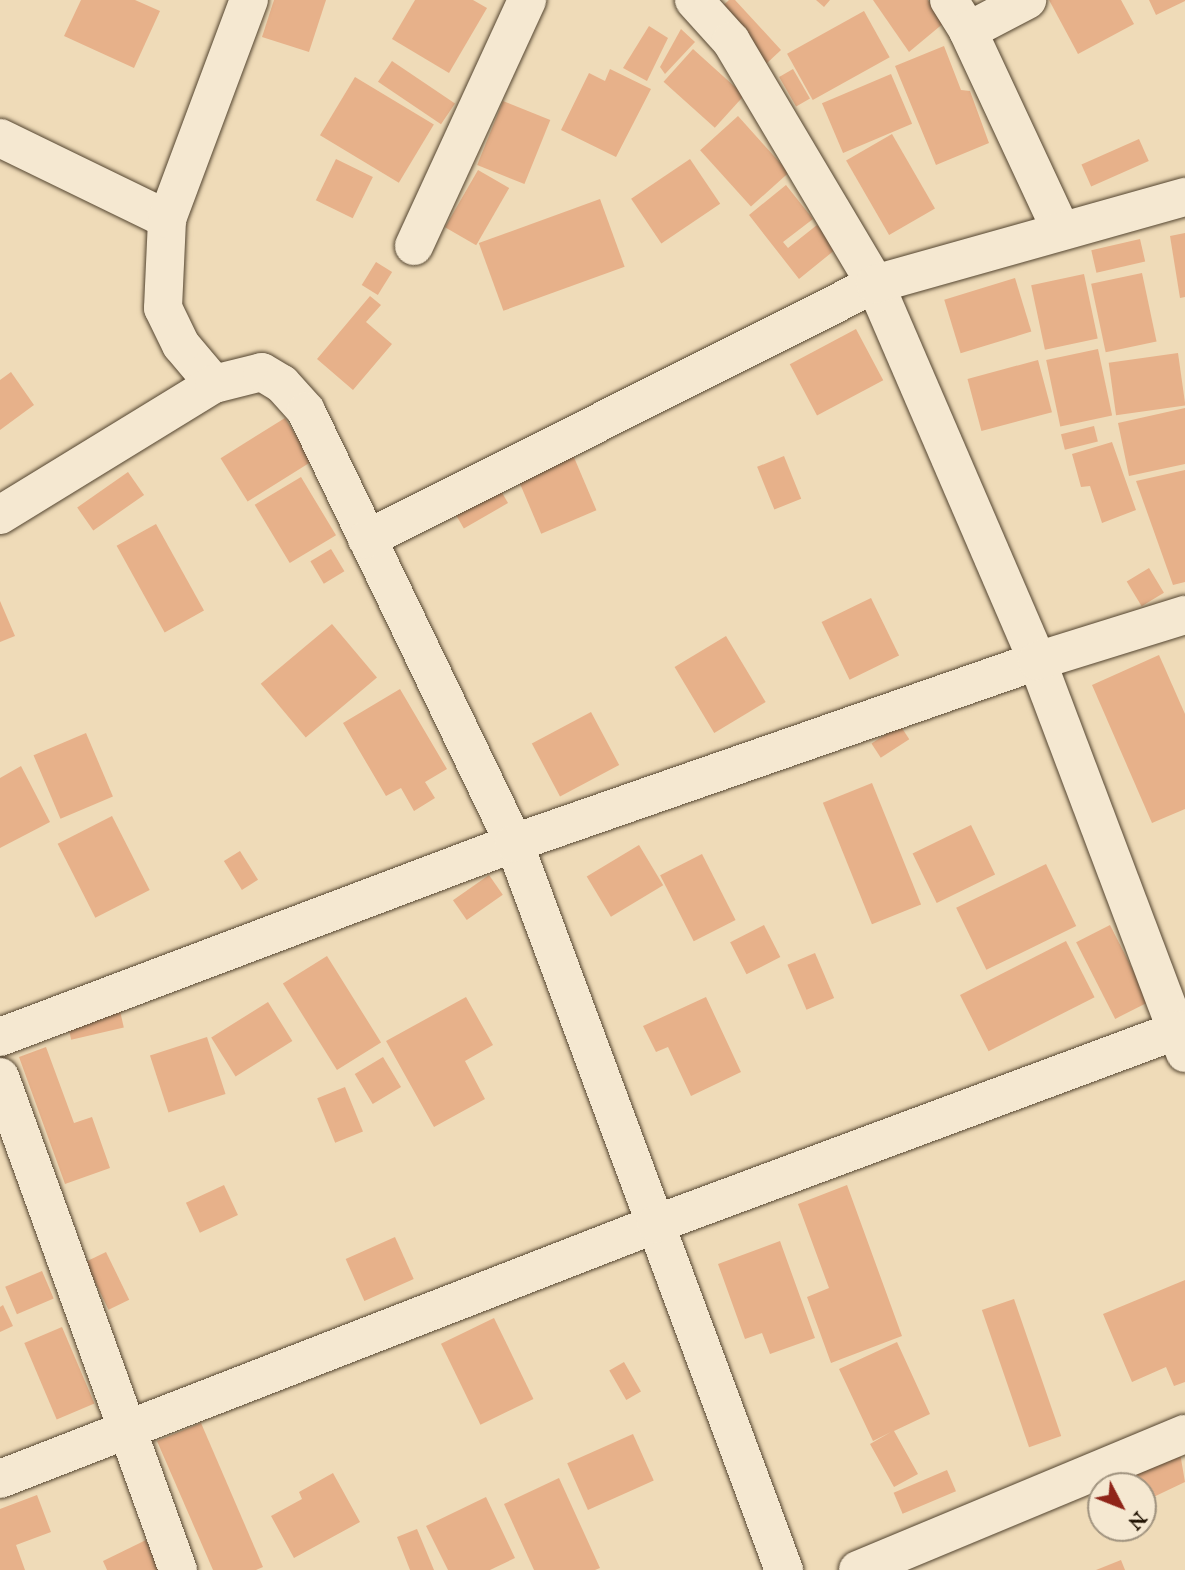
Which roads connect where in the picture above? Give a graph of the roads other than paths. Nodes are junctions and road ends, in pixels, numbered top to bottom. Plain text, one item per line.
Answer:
1 (248, 0) edge
2 (527, 0) edge
3 (694, 0) edge
4 (1027, 0) edge
5 (958, 15) edge
6 (0, 138) edge
7 (1185, 197) edge
8 (167, 219) junction
9 (1060, 230) junction
10 (414, 246) dead end
11 (875, 284) junction
12 (214, 384) junction
13 (0, 515) edge
14 (368, 539) junction
15 (1185, 615) edge
16 (1037, 661) junction
17 (514, 843) junction
18 (1181, 1030) edge
19 (0, 1037) edge
20 (0, 1077) edge
21 (656, 1224) junction
22 (128, 1431) junction
23 (1185, 1434) edge
24 (0, 1479) edge
25 (178, 1570) edge
26 (785, 1570) edge
27 (858, 1570) edge

1 - 8 street
2 - 10 street
3 - 11 street
4 - 5 street
5 - 9 street
6 - 8 street
7 - 9 street
8 - 12 street
9 - 11 street
11 - 14 street
11 - 16 street
12 - 13 street
12 - 14 street
14 - 17 street
15 - 16 street
16 - 17 street
16 - 18 street
17 - 19 street
17 - 21 street
18 - 21 street
20 - 22 street
21 - 22 street
21 - 26 street
22 - 24 street
22 - 25 street
23 - 27 street

